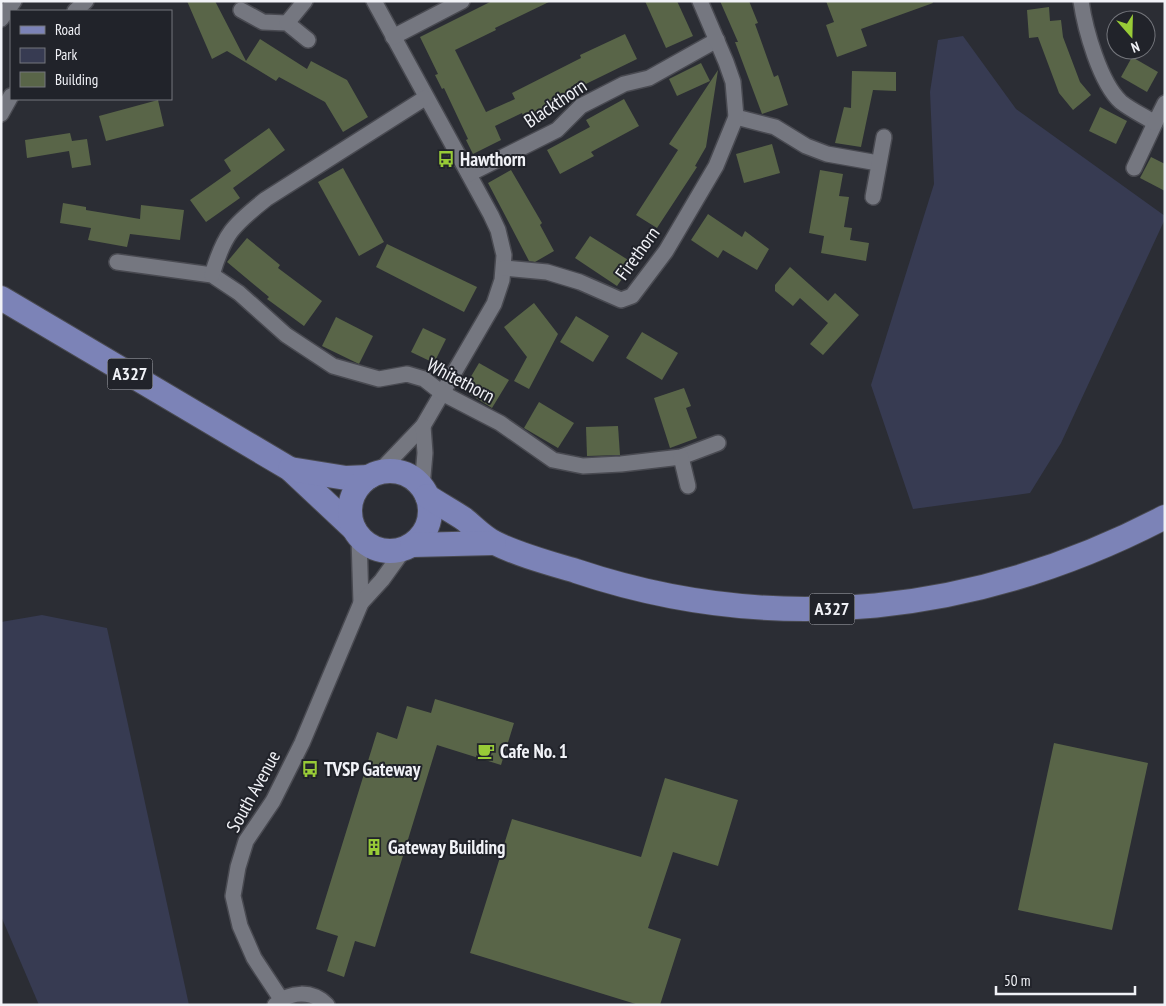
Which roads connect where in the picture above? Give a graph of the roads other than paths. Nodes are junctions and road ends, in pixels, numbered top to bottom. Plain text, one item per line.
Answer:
1 (86, 1) edge
2 (305, 1) edge
3 (374, 1) edge
4 (462, 1) edge
5 (700, 1) edge
6 (1081, 1) edge
7 (76, 10) edge
8 (241, 10) dead end
9 (287, 23) junction
10 (393, 37) junction
11 (308, 40) dead end
12 (717, 40) junction
13 (10, 98) edge
14 (426, 98) junction
15 (1165, 103) edge
16 (1, 114) edge
17 (736, 116) junction
18 (1155, 123) junction
19 (884, 137) dead end
20 (878, 163) junction
21 (1134, 168) dead end
22 (469, 174) junction
23 (873, 197) dead end
24 (117, 262) dead end
25 (504, 268) junction
26 (212, 275) junction
27 (1, 298) edge
28 (442, 393) junction
29 (423, 426) junction
30 (718, 443) dead end
31 (681, 457) junction
32 (290, 469) junction
33 (374, 475) junction
34 (688, 486) dead end
35 (425, 492) junction
36 (1165, 518) edge
37 (356, 533) junction
38 (494, 543) junction
39 (408, 547) junction
40 (362, 603) junction
41 (278, 1002) edge
42 (327, 1005) edge

1 - 7 street
2 - 9 street
3 - 10 street
4 - 10 street
5 - 12 street, Firethorn
6 - 18 street
8 - 9 street
9 - 11 street
10 - 14 street
12 - 17 street, Firethorn
12 - 22 street, Blackthorn
13 - 16 street
14 - 22 street
14 - 26 street
15 - 18 street
17 - 20 street
17 - 25 street, Firethorn
18 - 21 street
19 - 20 street
20 - 23 street
22 - 25 street
24 - 26 street, Whitethorn
25 - 28 street
26 - 28 street, Whitethorn
27 - 32 main road, A327
28 - 29 street
28 - 31 street, Whitethorn
29 - 33 street
29 - 35 street
30 - 31 street, Whitethorn
31 - 34 street
32 - 33 main road, A327
32 - 37 main road, A327
33 - 35 main road
33 - 37 main road
35 - 38 main road, A327
35 - 39 main road
36 - 38 main road, A327
37 - 39 main road
37 - 40 street, South Avenue
38 - 39 main road, A327
39 - 40 street, South Avenue
40 - 41 street, South Avenue
41 - 42 street

